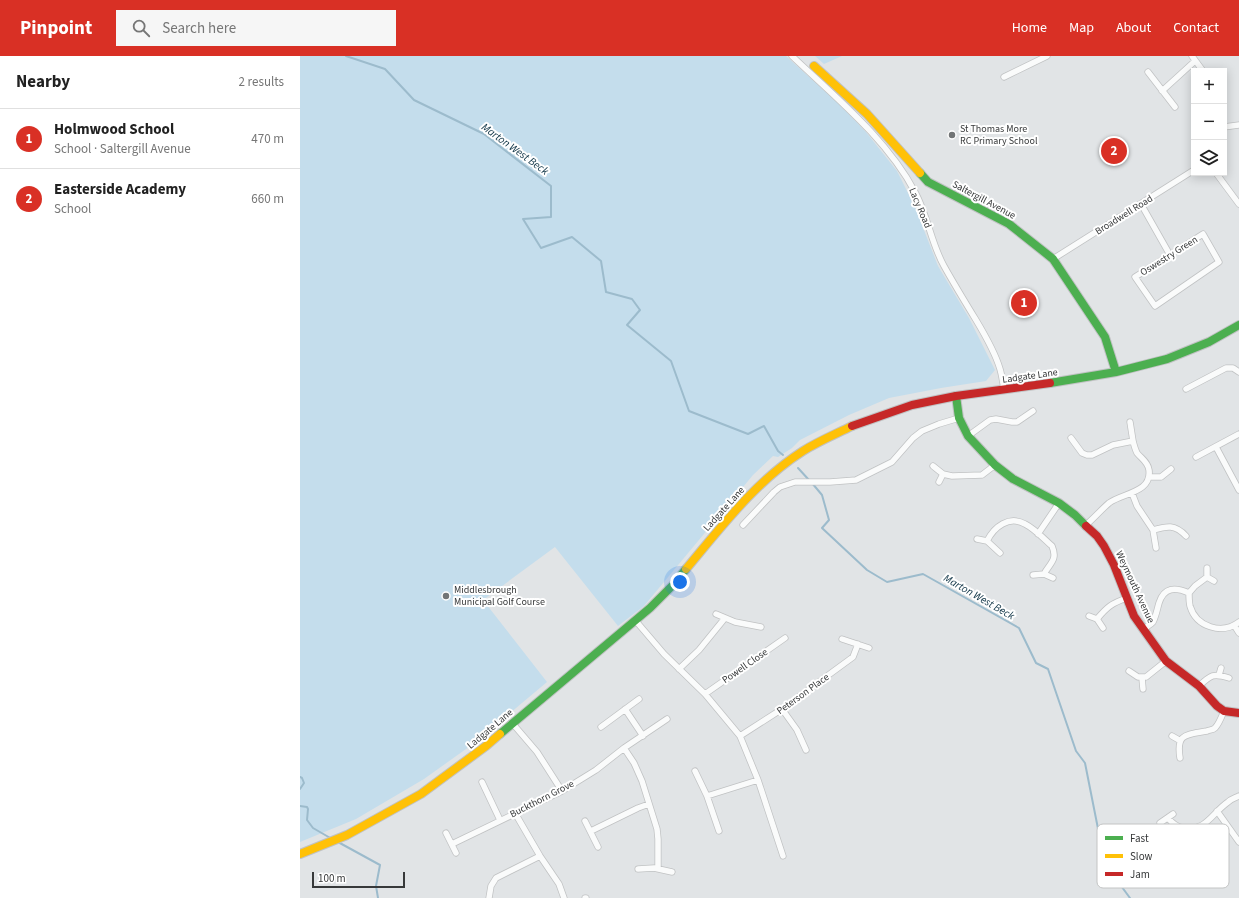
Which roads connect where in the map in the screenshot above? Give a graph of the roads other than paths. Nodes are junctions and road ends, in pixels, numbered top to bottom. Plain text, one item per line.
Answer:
1 (792, 56) edge
2 (1047, 56) edge
3 (1194, 58) edge
4 (814, 66) dead end
5 (1201, 68) edge
6 (1148, 72) dead end
7 (1004, 77) dead end
8 (1162, 91) junction
9 (1175, 107) dead end
10 (1239, 125) edge
11 (1227, 127) edge
12 (1191, 172) edge
13 (1218, 176) edge
14 (1141, 204) junction
15 (1239, 204) edge
16 (1170, 255) junction
17 (1053, 259) junction
18 (1239, 325) edge
19 (1116, 372) junction
20 (1239, 372) edge
21 (1186, 389) dead end
22 (1004, 390) junction
23 (956, 396) junction
24 (1033, 410) dead end
25 (959, 418) junction
26 (1130, 422) dead end
27 (1239, 434) edge
28 (968, 436) junction
29 (1071, 438) dead end
30 (1133, 441) junction
31 (1216, 447) junction
32 (1196, 457) dead end
33 (995, 465) junction
34 (933, 466) dead end
35 (1171, 469) dead end
36 (943, 474) junction
37 (1149, 477) junction
38 (939, 482) dead end
39 (1239, 490) edge
40 (1132, 493) junction
41 (1059, 503) junction
42 (743, 525) dead end
43 (1086, 525) junction
44 (1153, 530) junction
45 (1038, 534) junction
46 (1186, 536) dead end
47 (977, 539) dead end
48 (987, 541) junction
49 (1156, 548) dead end
50 (1000, 553) dead end
51 (1207, 568) dead end
52 (1044, 574) junction
53 (1033, 575) dead end
54 (1207, 577) junction
55 (1053, 578) dead end
56 (1214, 581) dead end
57 (1189, 593) junction
58 (1127, 598) junction
59 (716, 614) dead end
60 (1089, 616) dead end
61 (725, 618) junction
62 (1097, 619) junction
63 (635, 620) junction
64 (1237, 624) edge
65 (761, 627) dead end
66 (1103, 628) dead end
67 (1143, 630) junction
68 (1239, 633) edge
69 (785, 638) dead end
70 (842, 640) dead end
71 (858, 644) junction
72 (869, 648) dead end
73 (1166, 661) junction
74 (1221, 668) dead end
75 (679, 669) junction
76 (1129, 671) dead end
77 (1219, 675) junction
78 (1142, 678) junction
79 (1229, 678) dead end
80 (1198, 686) junction
81 (1143, 689) dead end
82 (705, 694) junction
83 (639, 699) dead end
84 (782, 709) junction
85 (626, 710) junction
86 (1224, 711) junction
87 (1239, 713) edge
88 (667, 719) dead end
89 (513, 724) junction
90 (601, 727) dead end
91 (643, 736) junction
92 (740, 736) junction
93 (1172, 736) dead end
94 (1180, 740) junction
95 (624, 748) junction
96 (806, 750) dead end
97 (1180, 758) dead end
98 (695, 771) dead end
99 (758, 780) junction
100 (482, 782) dead end
101 (562, 791) junction
102 (707, 796) junction
103 (1239, 796) edge
104 (649, 804) junction
105 (1217, 811) junction
106 (515, 813) junction
107 (1173, 814) dead end
108 (1168, 818) junction
109 (500, 820) junction
110 (585, 821) dead end
111 (1160, 823) dead end
112 (1174, 824) edge
113 (1204, 824) edge
114 (1226, 824) edge
115 (1229, 828) edge
116 (719, 831) dead end
117 (591, 832) junction
118 (446, 833) dead end
119 (1239, 842) edge
120 (452, 844) junction
121 (598, 848) dead end
122 (456, 853) dead end
123 (300, 854) edge
124 (540, 856) junction
125 (783, 856) dead end
126 (658, 868) junction
127 (638, 869) dead end
128 (672, 872) dead end
129 (489, 898) edge
130 (564, 898) edge

1 - 22 street, Lacy Road
2 - 7 street
3 - 5 street
3 - 8 street
4 - 17 main road, Saltergill Avenue
6 - 8 street
8 - 9 street
10 - 11 street
12 - 14 street, Broadwell Road
13 - 15 street
14 - 16 street
14 - 17 street, Broadwell Road
16 - 16 street, Oswestry Green
17 - 19 main road, Saltergill Avenue
18 - 19 main road, Ladgate Lane
19 - 22 main road, Ladgate Lane
20 - 21 street
22 - 23 main road, Ladgate Lane
23 - 25 main road, Weymouth Avenue
23 - 63 main road, Ladgate Lane
24 - 28 street
25 - 28 main road, Weymouth Avenue
25 - 42 street
26 - 30 street
27 - 31 street
28 - 33 main road, Weymouth Avenue
29 - 30 street
30 - 37 street
31 - 32 street
31 - 39 street
33 - 36 street
33 - 41 main road, Weymouth Avenue
34 - 36 street
35 - 37 street
36 - 38 street
37 - 40 street
40 - 43 street
40 - 44 street
41 - 43 main road, Weymouth Avenue
41 - 45 street
43 - 58 main road, Weymouth Avenue
44 - 46 street
44 - 49 street
45 - 48 street
45 - 52 street
47 - 48 street
48 - 50 street
51 - 54 street
52 - 53 street
52 - 55 street
54 - 56 street
54 - 57 street
57 - 64 street
57 - 67 street
58 - 62 street
58 - 67 main road, Weymouth Avenue
59 - 61 street
60 - 62 street
61 - 65 street
61 - 75 street
62 - 66 street
63 - 75 street
63 - 89 main road, Ladgate Lane
64 - 68 street
67 - 73 main road, Weymouth Avenue
69 - 82 street, Powell Close
70 - 71 street
71 - 72 street
71 - 84 street, Peterson Place
73 - 78 street
73 - 80 main road, Weymouth Avenue
74 - 77 street
75 - 82 street
76 - 78 street
77 - 79 street
77 - 80 street
78 - 81 street
80 - 86 main road, Weymouth Avenue
82 - 92 street
83 - 85 street
84 - 92 street, Peterson Place
84 - 96 street
85 - 90 street
85 - 91 street
86 - 87 main road
86 - 94 street
88 - 91 street, Buckthorn Grove
89 - 101 street
89 - 123 main road, Ladgate Lane
91 - 95 street, Buckthorn Grove
92 - 99 street
93 - 94 street
94 - 97 street
95 - 101 street, Buckthorn Grove
95 - 104 street
98 - 102 street
99 - 102 street
99 - 125 street
100 - 109 street
101 - 106 street, Buckthorn Grove
102 - 116 street
103 - 105 street
104 - 117 street
104 - 126 street
105 - 113 street
105 - 114 street
106 - 109 street, Buckthorn Grove
106 - 124 street
107 - 108 street
108 - 111 street
108 - 112 street
109 - 120 street, Buckthorn Grove
110 - 117 street
115 - 119 street
117 - 121 street
118 - 120 street
120 - 122 street
124 - 129 street
124 - 130 street
126 - 127 street
126 - 128 street

